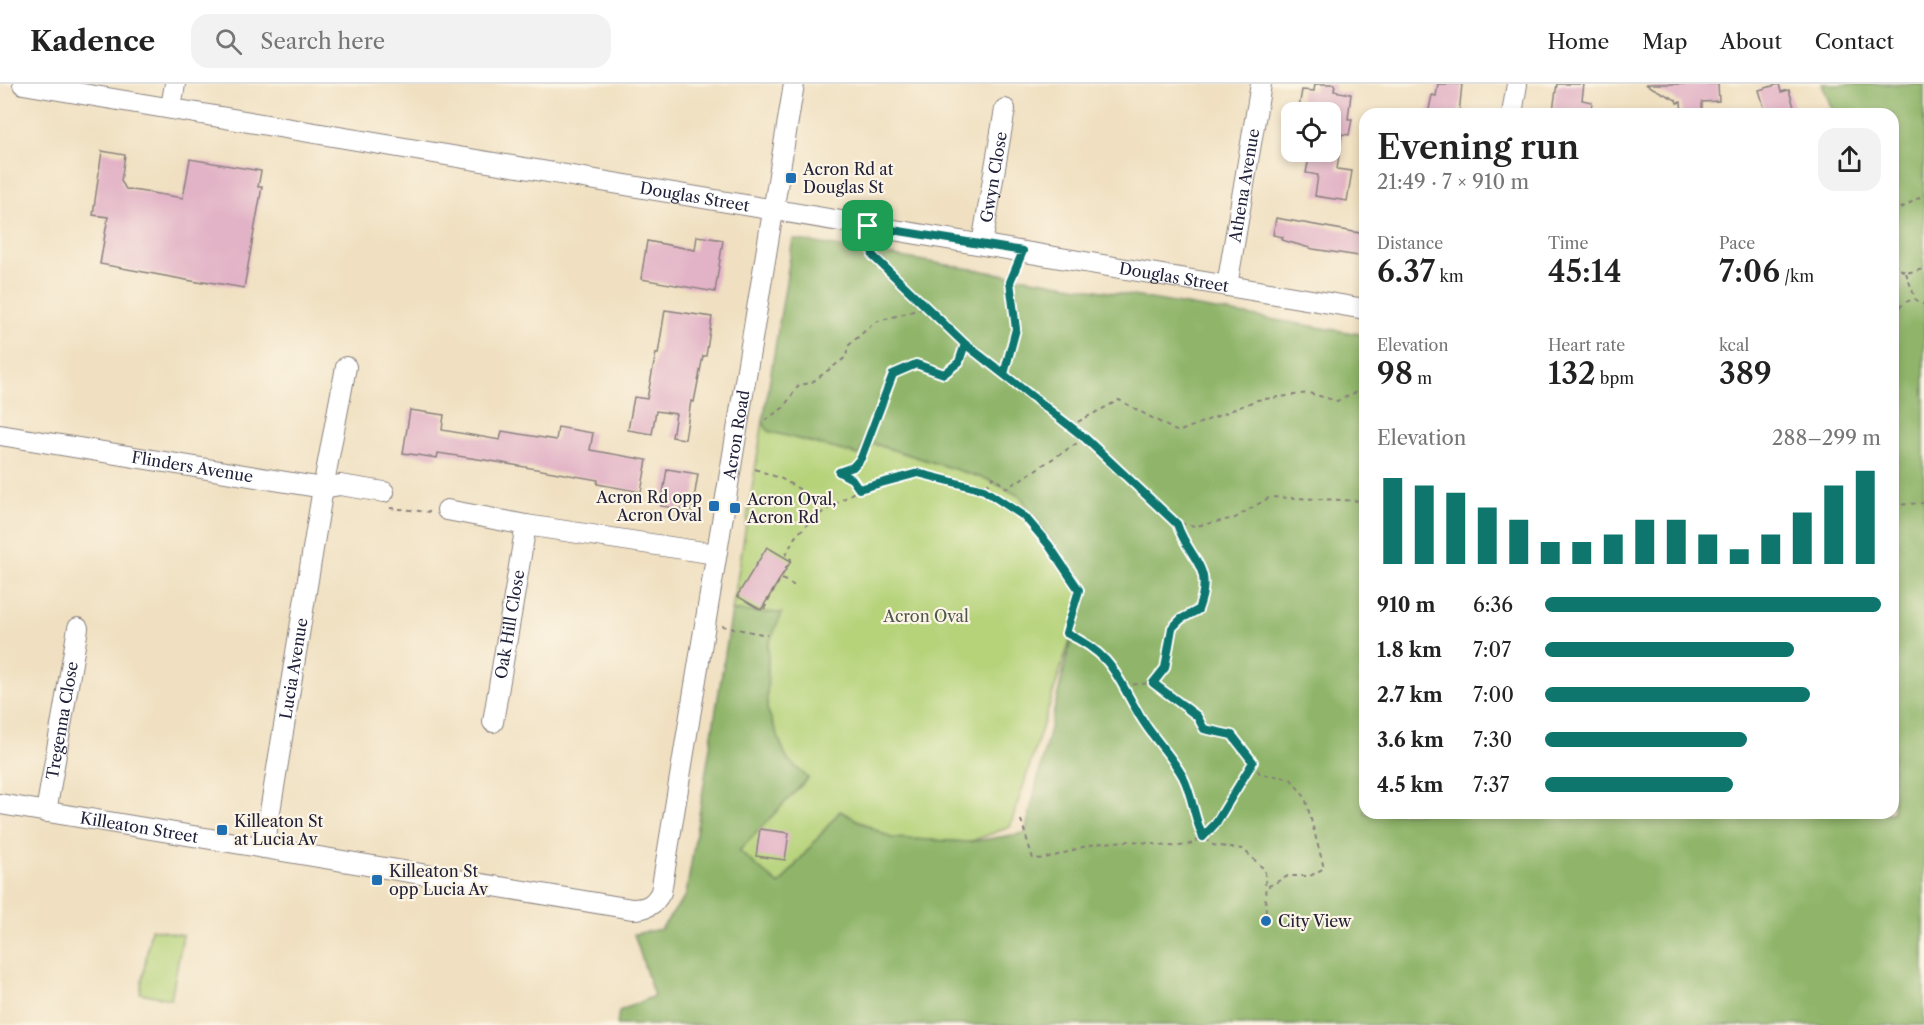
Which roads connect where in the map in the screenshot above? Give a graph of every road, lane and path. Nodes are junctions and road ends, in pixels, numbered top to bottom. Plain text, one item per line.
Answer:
1 (23, 84) edge
2 (175, 84) edge
3 (794, 84) edge
4 (1261, 84) edge
5 (1517, 84) edge
6 (171, 107) junction
7 (1513, 108) edge
8 (1005, 109) dead end
9 (1924, 195) edge
10 (774, 210) junction
11 (1899, 210) edge
12 (868, 226) junction
13 (982, 244) junction
14 (1023, 251) junction
15 (1899, 268) edge
16 (1924, 269) edge
17 (1906, 273) junction
18 (1227, 286) junction
19 (1915, 299) junction
20 (1924, 305) edge
21 (927, 307) junction
22 (1359, 308) edge
23 (1899, 308) edge
24 (965, 344) junction
25 (346, 367) dead end
26 (1004, 374) junction
27 (1359, 391) edge
28 (765, 420) dead end
29 (1070, 426) junction
30 (0, 435) edge
31 (1085, 438) junction
32 (754, 469) dead end
33 (323, 488) junction
34 (859, 489) junction
35 (984, 490) junction
36 (384, 492) dead end
37 (1359, 501) edge
38 (1924, 503) edge
39 (1899, 505) edge
40 (828, 507) junction
41 (447, 510) dead end
42 (1177, 524) junction
43 (526, 525) junction
44 (716, 554) junction
45 (782, 579) junction
46 (795, 586) dead end
47 (765, 609) dead end
48 (705, 624) junction
49 (78, 628) dead end
50 (767, 635) dead end
51 (1153, 683) junction
52 (1124, 685) junction
53 (494, 722) dead end
54 (1253, 762) junction
55 (0, 804) edge
56 (46, 812) junction
57 (1021, 820) dead end
58 (1203, 837) junction
59 (264, 848) junction
60 (1267, 887) junction
61 (661, 892) joint
62 (1266, 921) dead end

1 - 6 street, Douglas Street
2 - 6 street
3 - 10 street, Acron Road
4 - 18 street, Athena Avenue
5 - 7 street
6 - 10 street, Douglas Street
8 - 13 street, Gwyn Close
9 - 11 path
10 - 12 street, Douglas Street
10 - 44 street, Acron Road
12 - 13 street, Douglas Street
12 - 21 path
13 - 14 street, Douglas Street
14 - 18 street, Douglas Street
14 - 26 path
15 - 17 path
16 - 17 path
17 - 19 path
18 - 22 street, Douglas Street
19 - 20 path
19 - 23 path
21 - 24 path
21 - 28 path
24 - 26 path
24 - 34 path
25 - 33 street, Lucia Avenue
26 - 29 path
27 - 29 path
29 - 31 path
30 - 33 street, Flinders Avenue
31 - 35 path
31 - 42 path
32 - 40 path
33 - 36 street, Flinders Avenue
33 - 59 street, Lucia Avenue
34 - 35 path
34 - 40 path
35 - 52 path
37 - 42 path
38 - 39 path
40 - 45 path
41 - 43 street
42 - 51 path
43 - 44 street
43 - 53 street, Oak Hill Close
44 - 48 street, Acron Road
45 - 46 path
45 - 47 path
48 - 50 path
48 - 61 street, Acron Road
49 - 56 street, Tregenna Close
51 - 52 path
51 - 54 path
52 - 58 path
54 - 58 path
54 - 60 path
55 - 56 street, Killeaton Street
56 - 59 street, Killeaton Street
57 - 58 path
58 - 60 path
59 - 61 street, Killeaton Street
60 - 62 path

